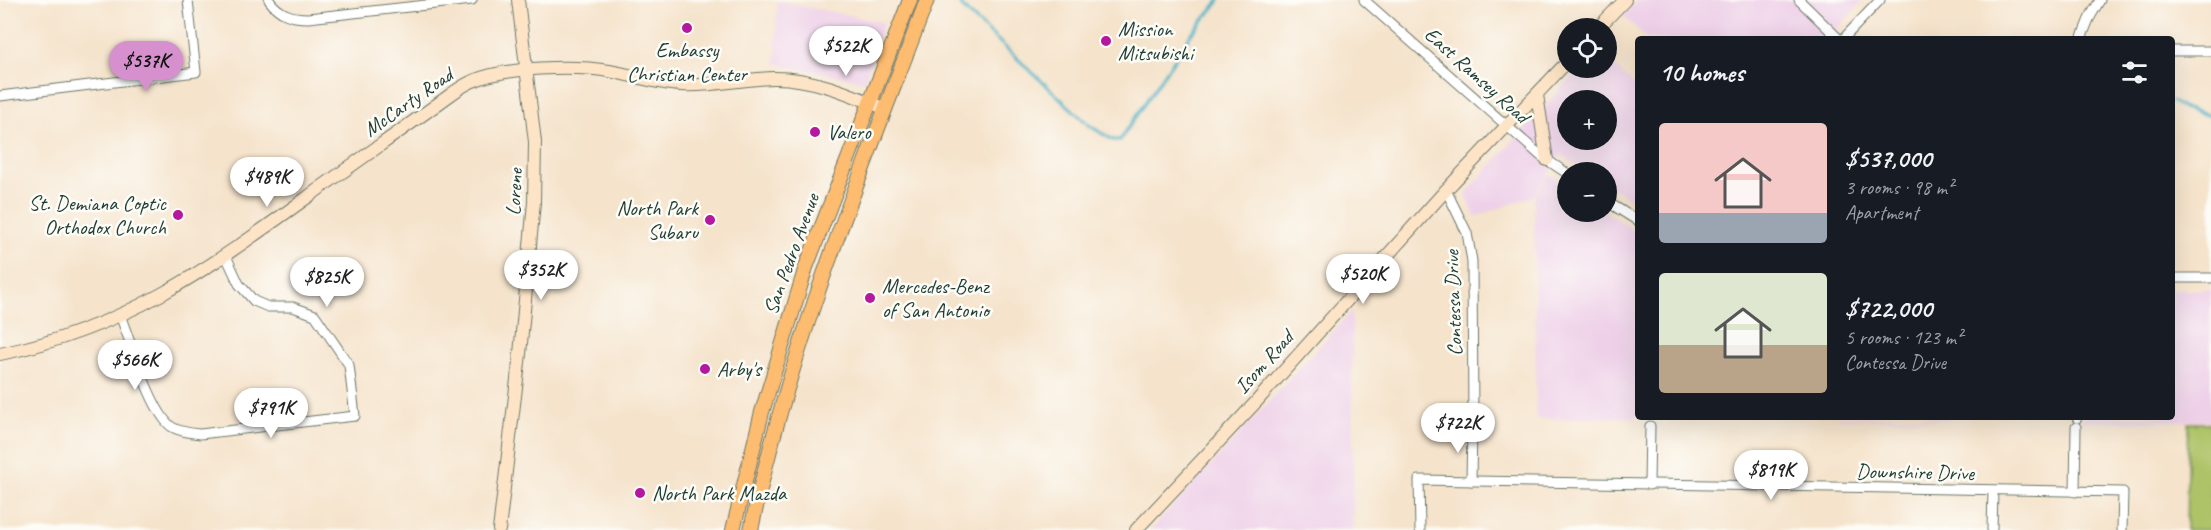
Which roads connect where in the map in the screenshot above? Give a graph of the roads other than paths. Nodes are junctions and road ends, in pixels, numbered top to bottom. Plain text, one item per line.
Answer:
1 (188, 0) edge
2 (269, 0) edge
3 (472, 0) edge
4 (518, 0) edge
5 (910, 0) edge
6 (927, 0) edge
7 (1364, 0) edge
8 (1625, 0) edge
9 (1799, 0) edge
10 (1880, 0) edge
11 (2100, 0) edge
12 (1608, 18) edge
13 (1836, 36) edge
14 (1847, 36) edge
15 (2082, 36) edge
16 (2175, 51) edge
17 (2211, 51) edge
18 (526, 71) junction
19 (1557, 73) edge
20 (1537, 95) junction
21 (0, 96) edge
22 (870, 102) junction
23 (886, 109) junction
24 (1507, 126) junction
25 (1547, 160) junction
26 (1557, 167) edge
27 (1446, 189) junction
28 (1617, 208) edge
29 (1635, 219) edge
30 (226, 256) junction
31 (2175, 278) edge
32 (2211, 278) edge
33 (120, 315) junction
34 (0, 354) edge
35 (2076, 421) edge
36 (1650, 426) dead end
37 (1471, 481) junction
38 (1649, 485) junction
39 (1993, 490) junction
40 (2075, 492) junction
41 (499, 530) edge
42 (733, 530) edge
43 (751, 530) edge
44 (1136, 530) edge
45 (1420, 530) edge
46 (1992, 530) edge
47 (2122, 530) edge

1 - 21 street
2 - 3 street
4 - 18 street, Lorene
5 - 22 main road, San Pedro Avenue
6 - 23 main road, San Pedro Avenue
7 - 24 street, East Ramsey Road
8 - 12 street
9 - 13 street
10 - 14 street
11 - 15 street
16 - 17 street
18 - 22 street, McCarty Road
18 - 30 street, McCarty Road
18 - 41 street, Lorene
19 - 20 street, Isom Road
20 - 24 street, Isom Road
20 - 25 street
22 - 23 street, McCarty Road
22 - 42 main road, San Pedro Avenue
23 - 43 main road, San Pedro Avenue
24 - 25 street, East Ramsey Road
24 - 27 street, Isom Road
25 - 26 street, East Ramsey Road
27 - 37 street, Contessa Drive
27 - 44 street, Isom Road
28 - 29 street
30 - 33 street, McCarty Road
30 - 33 street
31 - 32 street
33 - 34 street, McCarty Road
35 - 40 street
36 - 38 street
37 - 38 street, Downshire Drive
37 - 45 street, Downshire Drive
38 - 39 street, Downshire Drive
39 - 40 street, Downshire Drive
39 - 46 street
40 - 47 street, Downshire Drive

